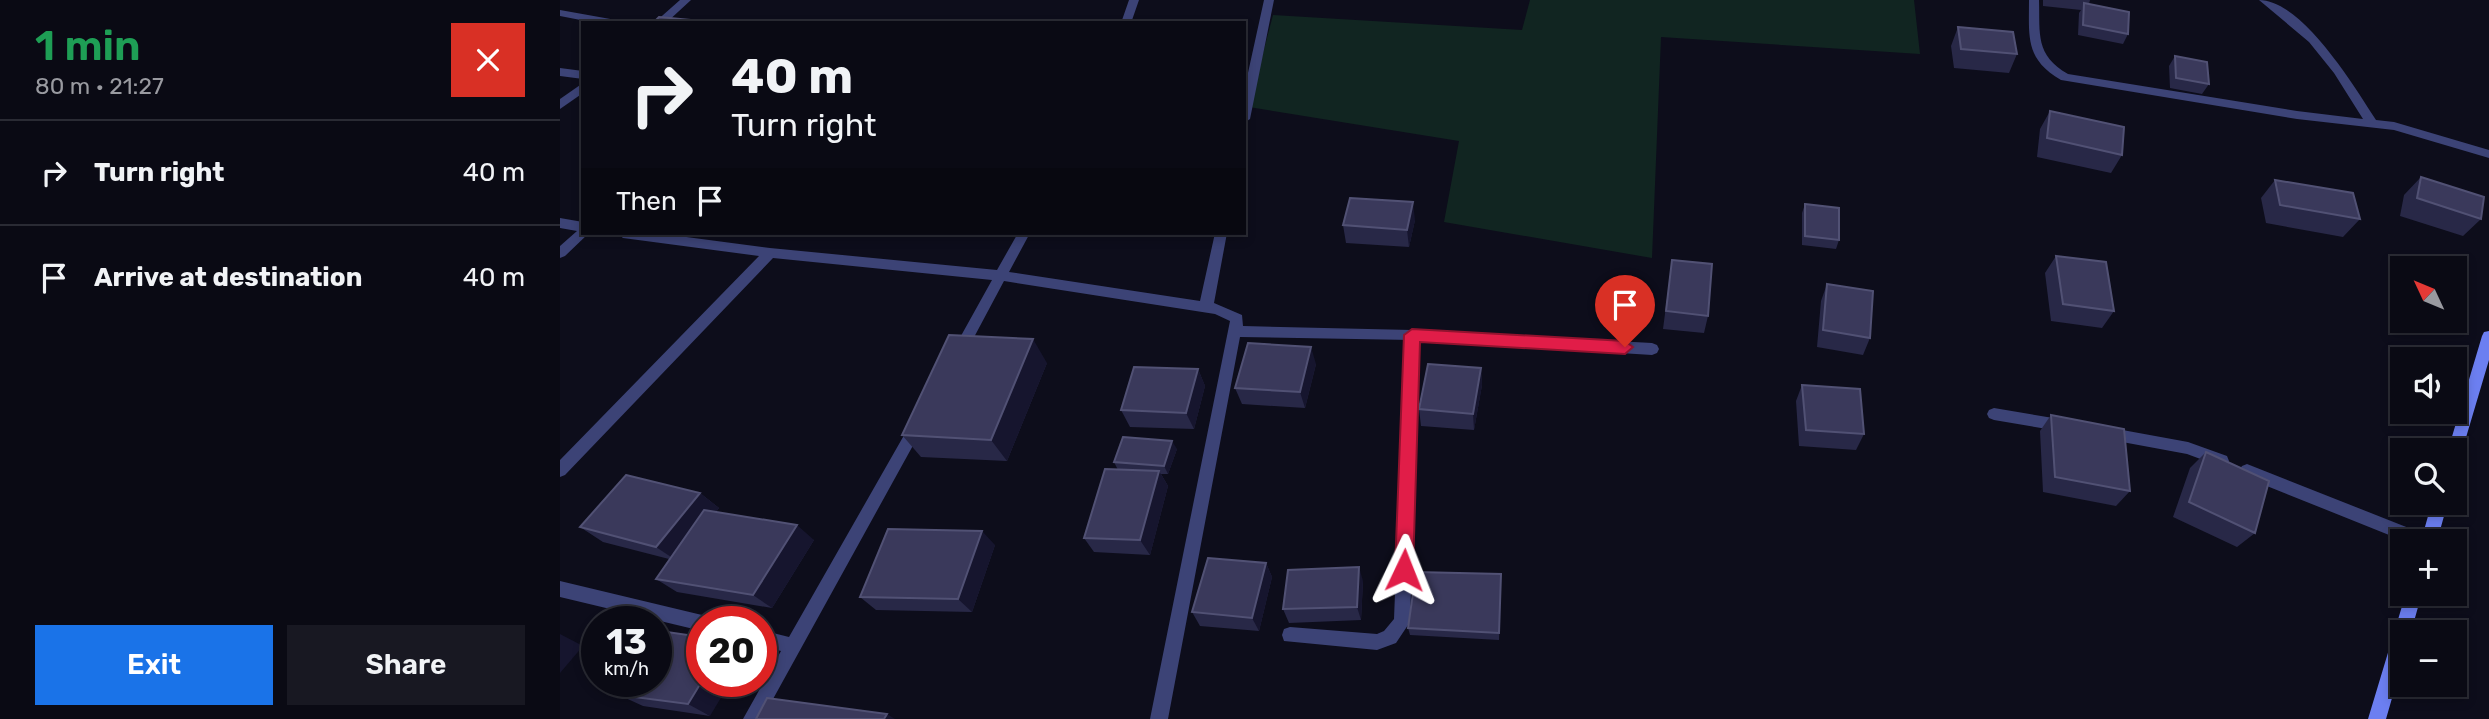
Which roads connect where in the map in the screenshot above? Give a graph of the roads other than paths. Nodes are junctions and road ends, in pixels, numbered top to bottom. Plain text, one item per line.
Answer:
1 (686, 0) edge
2 (1134, 0) edge
3 (1269, 0) edge
4 (2034, 0) edge
5 (2264, 0) edge
6 (560, 13) edge
7 (605, 21) edge
8 (661, 21) edge
9 (1127, 21) edge
10 (560, 72) edge
11 (581, 75) edge
12 (581, 89) edge
13 (560, 105) edge
14 (1246, 110) edge
15 (2372, 123) junction
16 (2489, 154) edge
17 (560, 223) edge
18 (581, 227) edge
19 (581, 235) edge
20 (638, 235) edge
21 (1023, 235) edge
22 (1221, 235) edge
23 (560, 253) edge
24 (770, 253) junction
25 (1002, 276) junction
26 (1206, 307) junction
27 (1235, 331) junction
28 (1412, 335) junction
29 (2489, 336) edge
30 (1652, 349) dead end
31 (948, 372) edge
32 (928, 407) edge
33 (1994, 414) dead end
34 (2459, 438) edge
35 (560, 470) edge
36 (2393, 529) edge
37 (560, 589) edge
38 (2410, 606) edge
39 (686, 619) edge
40 (1290, 635) dead end
41 (777, 642) edge
42 (793, 646) junction
43 (752, 719) edge
44 (1159, 719) edge
45 (2377, 719) edge

1 - 8 street
2 - 9 street
3 - 14 street
4 - 15 street
5 - 15 street
6 - 7 street
10 - 11 street
12 - 13 street
15 - 16 street
17 - 18 street
19 - 23 street
20 - 24 street
21 - 25 street
22 - 26 street
24 - 25 street
24 - 35 street
25 - 26 street
25 - 31 street
26 - 27 street
27 - 28 street
27 - 44 street
28 - 30 street
28 - 40 street
29 - 34 street
32 - 42 street
33 - 36 street
37 - 39 street
38 - 45 street
41 - 42 street
42 - 43 street

